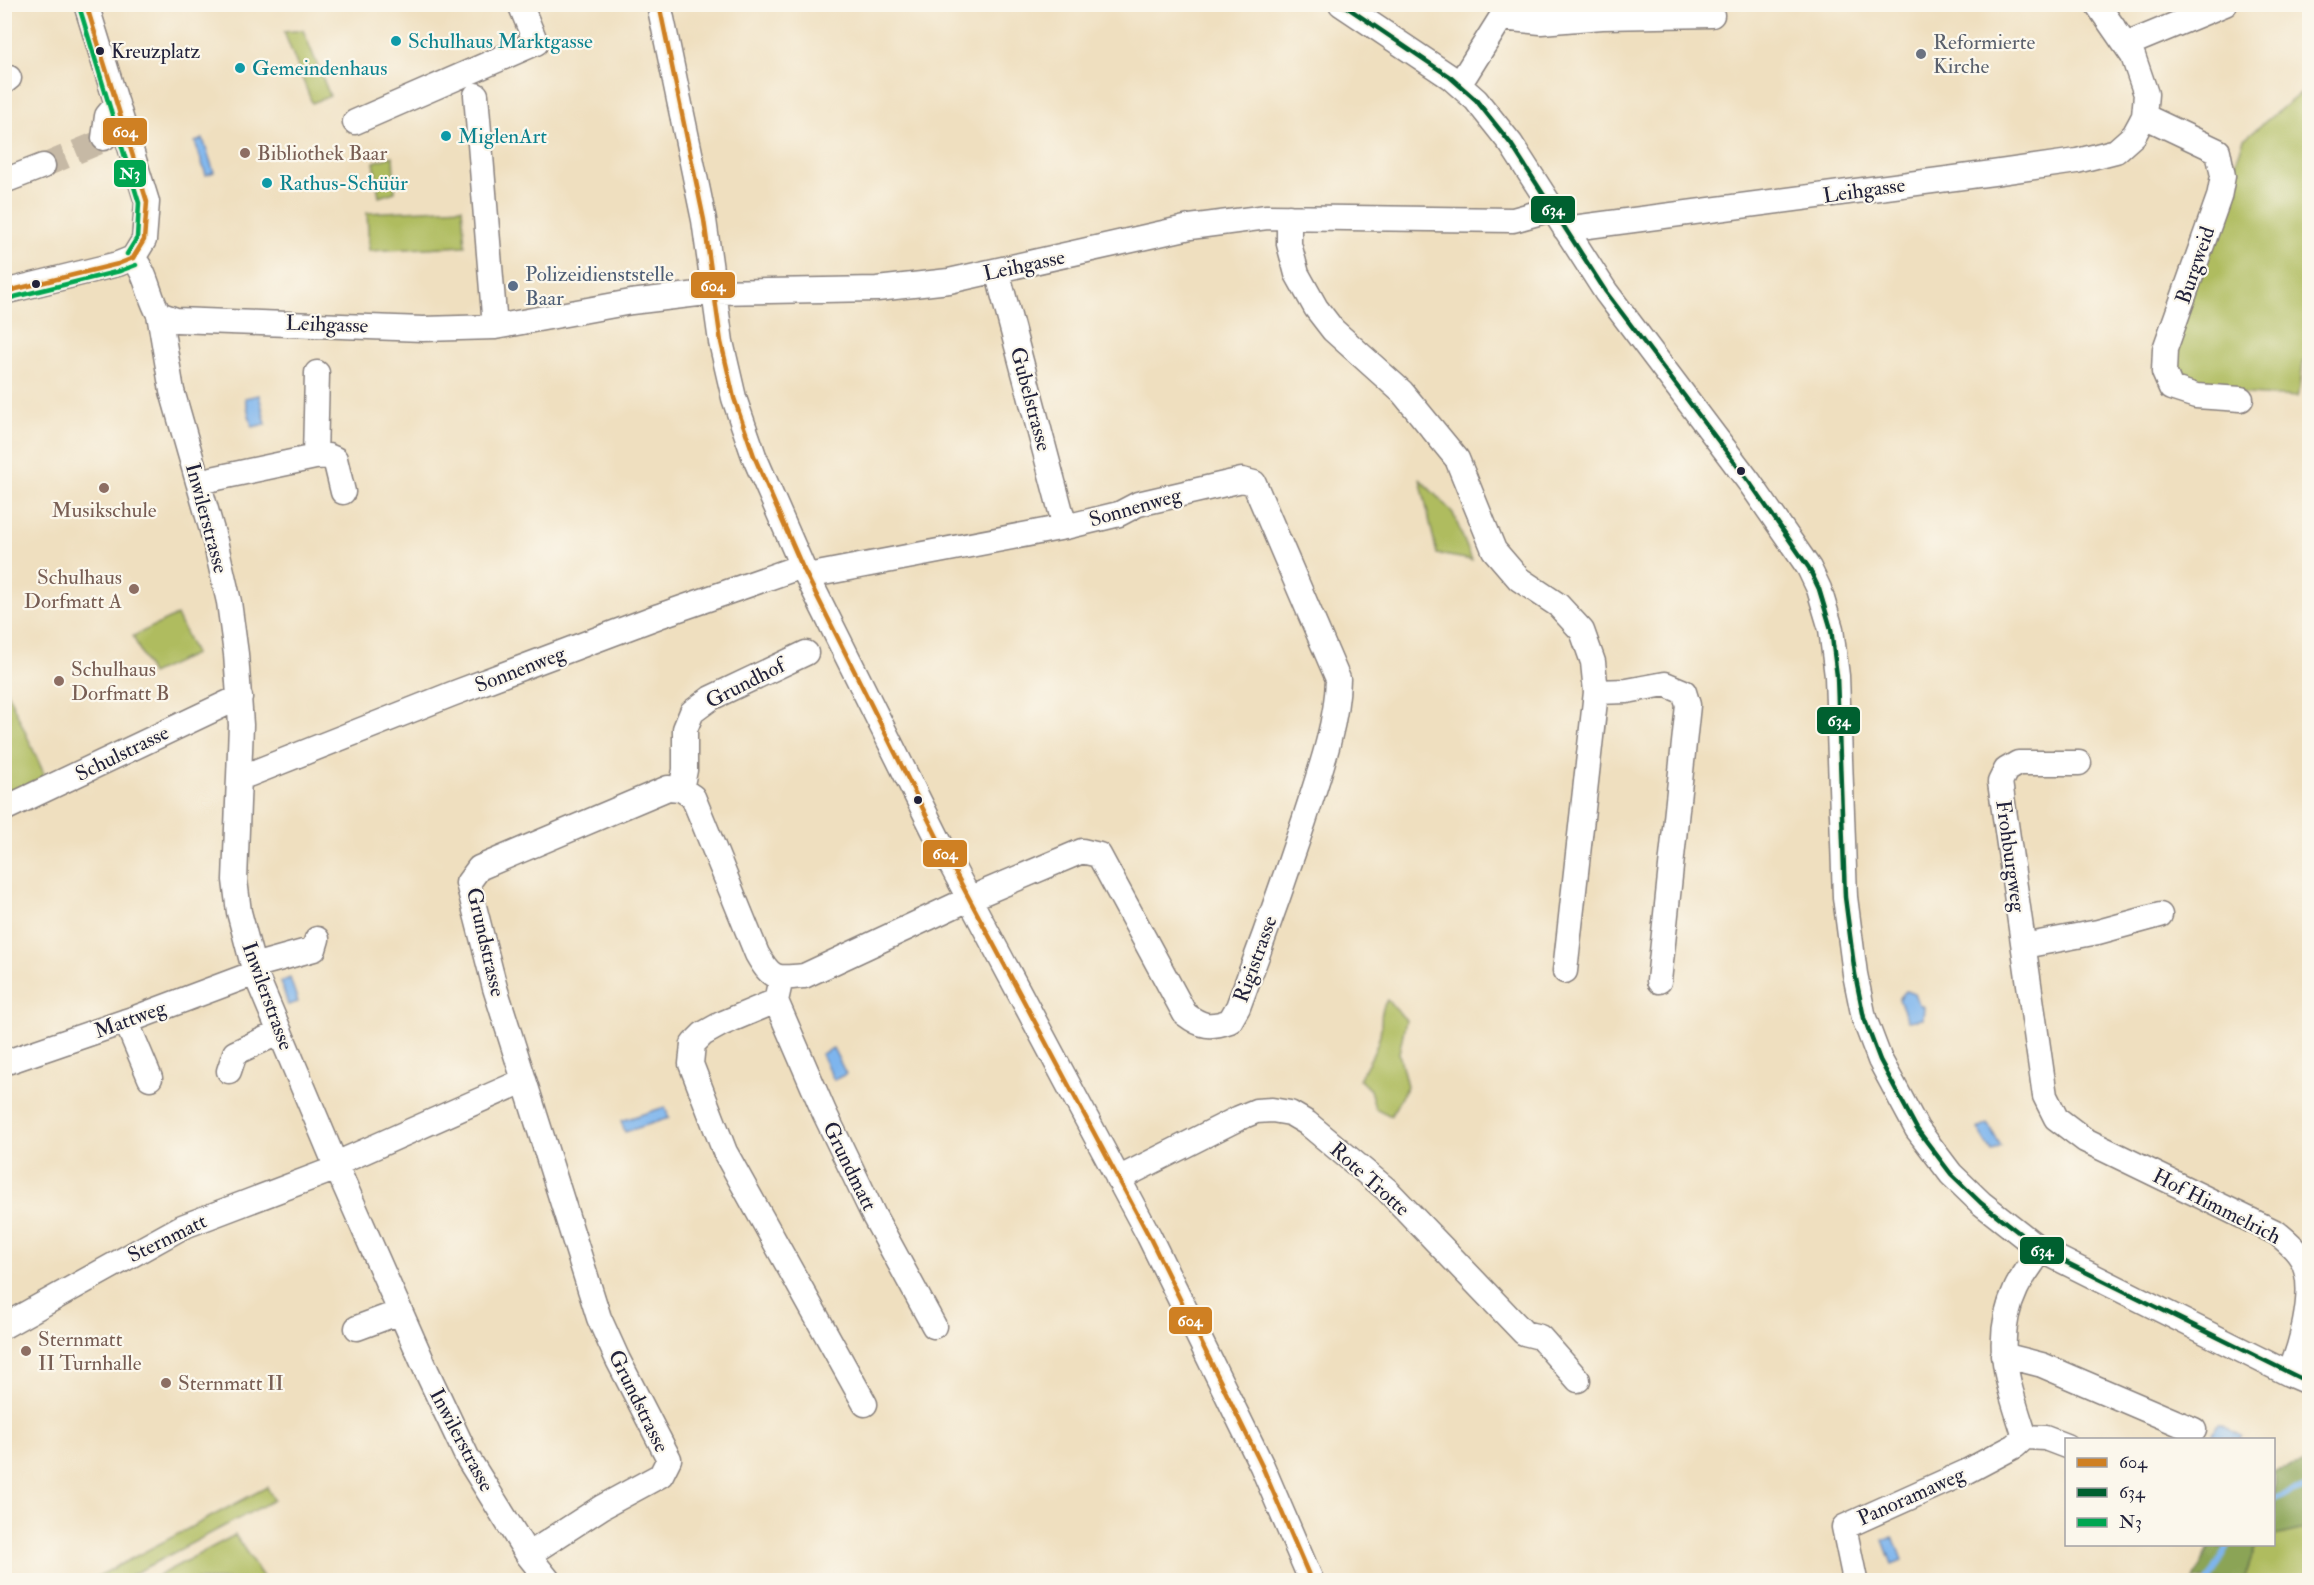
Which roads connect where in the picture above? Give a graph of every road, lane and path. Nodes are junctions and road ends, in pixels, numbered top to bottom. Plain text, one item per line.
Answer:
1 (86, 4) edge
2 (520, 4) edge
3 (659, 4) edge
4 (1341, 4) edge
5 (2097, 4) edge
6 (2225, 4) edge
7 (1712, 15) dead end
8 (2126, 45) junction
9 (1459, 85) junction
10 (476, 95) dead end
11 (117, 104) junction
12 (2144, 116) junction
13 (355, 122) dead end
14 (104, 138) dead end
15 (43, 166) tunnel mouth
16 (4, 181) edge
17 (1552, 209) junction
18 (1289, 217) junction
19 (1565, 229) junction
20 (133, 258) junction
21 (997, 271) junction
22 (4, 292) edge
23 (715, 292) junction
24 (159, 314) junction
25 (495, 327) junction
26 (316, 373) dead end
27 (2241, 399) dead end
28 (315, 457) junction
29 (192, 480) junction
30 (343, 492) dead end
31 (1065, 526) junction
32 (804, 571) junction
33 (806, 652) dead end
34 (1338, 679) joint
35 (1596, 692) junction
36 (240, 697) junction
37 (2079, 763) dead end
38 (240, 778) junction
39 (681, 789) junction
40 (4, 809) edge
41 (971, 898) junction
42 (2160, 915) dead end
43 (316, 939) dead end
44 (2024, 946) junction
45 (254, 969) junction
46 (1565, 971) dead end
47 (781, 978) junction
48 (1659, 981) dead end
49 (776, 1001) junction
50 (126, 1022) junction
51 (280, 1032) junction
52 (4, 1063) edge
53 (229, 1071) dead end
54 (150, 1078) dead end
55 (523, 1081) junction
56 (2085, 1140) joint
57 (336, 1166) junction
58 (1118, 1179) junction
59 (2041, 1250) junction
60 (400, 1312) junction
61 (4, 1326) edge
62 (934, 1326) dead end
63 (357, 1328) dead end
64 (2003, 1355) junction
65 (2299, 1378) edge
66 (1578, 1380) dead end
67 (865, 1404) dead end
68 (2194, 1430) dead end
69 (2025, 1437) junction
70 (2065, 1445) edge
71 (536, 1572) edge
72 (1311, 1581) edge
73 (1855, 1581) edge

1 - 11 street
2 - 13 street
3 - 23 street
4 - 9 street
5 - 8 street
6 - 8 street
7 - 9 street
8 - 12 street
9 - 17 street
10 - 25 street
11 - 14 street
11 - 20 street
12 - 19 street, Leihgasse
12 - 27 street, Burgweid
15 - 16 street
17 - 18 street, Leihgasse
17 - 19 street
18 - 21 street, Leihgasse
18 - 35 street
19 - 59 street
20 - 22 street
20 - 24 street, Inwilerstrasse
21 - 23 street, Leihgasse
21 - 31 street, Gubelstrasse
23 - 25 street, Leihgasse
23 - 32 street
24 - 25 street, Leihgasse
24 - 29 street, Inwilerstrasse
26 - 28 street
28 - 29 street
28 - 30 street
29 - 36 street, Inwilerstrasse
31 - 32 street, Sonnenweg
31 - 34 street, Sonnenweg
32 - 38 street, Sonnenweg
32 - 41 street
33 - 39 street, Grundhof
34 - 41 street, Rigistrasse
35 - 46 street
35 - 48 street
36 - 38 street, Inwilerstrasse
36 - 40 street, Schulstrasse
37 - 44 street, Frohburgweg
38 - 45 street, Inwilerstrasse
39 - 47 street
39 - 55 street, Grundstrasse
41 - 47 street
41 - 58 street
42 - 44 street
43 - 45 street, Mattweg
44 - 56 street, Frohburgweg
45 - 50 street, Mattweg
45 - 51 street, Inwilerstrasse
47 - 49 street
49 - 62 street, Grundmatt
49 - 67 street
50 - 52 street, Mattweg
50 - 54 street
51 - 53 street
51 - 57 street, Inwilerstrasse
55 - 57 street
55 - 71 street, Grundstrasse
56 - 65 street, Hof Himmelrich
57 - 60 street, Inwilerstrasse
57 - 61 street, Sternmatt
58 - 66 street, Rote Trotte
58 - 72 street
59 - 64 street
59 - 65 street
60 - 63 street
60 - 71 street, Inwilerstrasse
64 - 68 street
64 - 69 street
69 - 70 street
69 - 73 street, Panoramaweg

